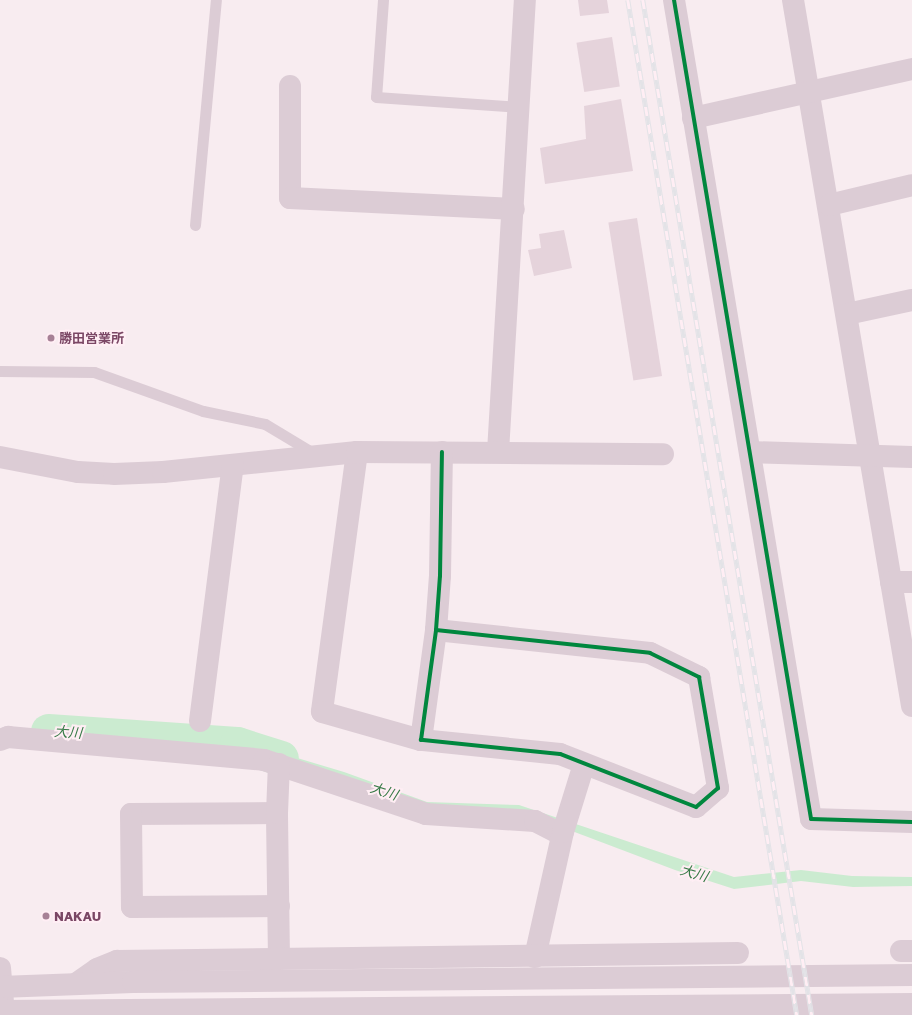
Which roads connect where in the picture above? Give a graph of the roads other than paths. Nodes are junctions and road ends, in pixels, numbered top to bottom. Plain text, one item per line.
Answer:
1 (216, 0) edge
2 (383, 0) edge
3 (525, 0) edge
4 (674, 0) edge
5 (793, 0) edge
6 (912, 69) edge
7 (290, 86) dead end
8 (810, 92) junction
9 (519, 107) junction
10 (693, 118) junction
11 (912, 185) edge
12 (829, 205) junction
13 (514, 209) junction
14 (195, 225) dead end
15 (912, 300) edge
16 (847, 314) junction
17 (0, 371) edge
18 (357, 452) junction
19 (442, 452) junction
20 (498, 452) junction
21 (750, 452) junction
22 (662, 454) dead end
23 (870, 455) junction
24 (317, 456) junction
25 (0, 457) edge
26 (912, 457) edge
27 (233, 465) junction
28 (902, 582) edge
29 (436, 630) junction
30 (912, 702) edge
31 (200, 721) dead end
32 (0, 740) edge
33 (421, 740) junction
34 (279, 764) junction
35 (584, 764) junction
36 (277, 813) junction
37 (912, 822) edge
38 (564, 829) junction
39 (279, 906) junction
40 (738, 953) dead end
41 (535, 957) junction
42 (279, 958) junction
43 (912, 975) edge
44 (1, 981) edge
45 (77, 983) junction
46 (912, 1004) edge
47 (2, 1012) edge
48 (94, 1013) edge

1 - 14 lane
2 - 9 lane
3 - 9 street
4 - 10 street
5 - 8 street
6 - 8 street
7 - 13 street
8 - 10 street
8 - 12 street
9 - 13 street
10 - 21 street
11 - 12 street
12 - 16 street
13 - 20 street
15 - 16 street
16 - 23 street
17 - 24 lane
18 - 19 street
18 - 24 street
18 - 33 street
19 - 20 street
19 - 29 street
20 - 22 street
21 - 23 street
21 - 37 street
23 - 26 street
23 - 28 street
24 - 27 street
25 - 27 street
27 - 31 street
28 - 30 street
29 - 33 street
29 - 35 street
32 - 34 street
33 - 35 street
34 - 36 street
34 - 38 street
35 - 38 street
36 - 39 street
36 - 39 street
38 - 41 street
39 - 42 street
40 - 41 street
41 - 42 street
42 - 45 street
43 - 45 street
44 - 45 street
44 - 47 street
46 - 48 street
47 - 48 street

